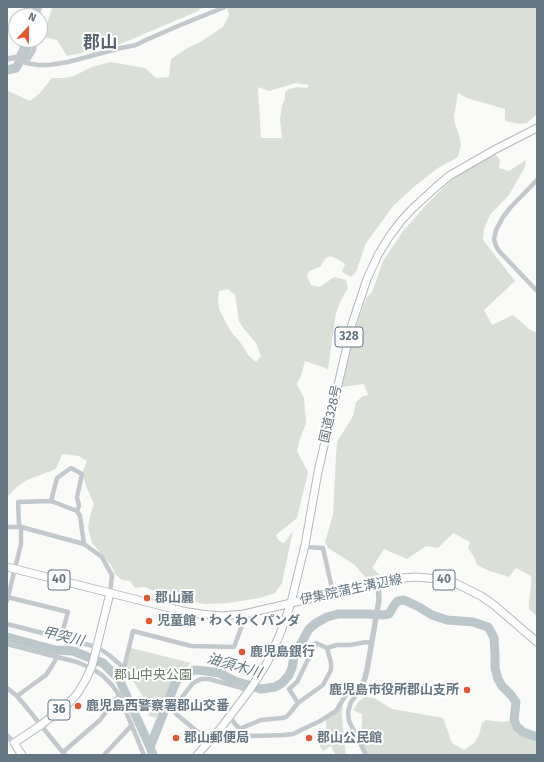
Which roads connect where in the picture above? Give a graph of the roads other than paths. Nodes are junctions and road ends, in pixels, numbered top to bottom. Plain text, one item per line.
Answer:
1 (225, 7) edge
2 (22, 48) edge
3 (34, 48) edge
4 (18, 57) junction
5 (7, 59) edge
6 (26, 63) junction
7 (537, 128) edge
8 (537, 180) edge
9 (537, 291) edge
10 (52, 501) junction
11 (77, 511) junction
12 (20, 527) junction
13 (7, 528) edge
14 (84, 544) junction
15 (304, 547) junction
16 (7, 567) edge
17 (15, 569) junction
18 (378, 583) junction
19 (110, 593) junction
20 (333, 593) junction
21 (7, 599) edge
22 (291, 603) junction
23 (244, 614) junction
24 (7, 624) edge
25 (61, 637) junction
26 (537, 642) edge
27 (372, 643) junction
28 (7, 644) edge
29 (327, 648) junction
30 (96, 649) junction
31 (57, 657) junction
32 (92, 667) junction
33 (7, 688) edge
34 (360, 690) junction
35 (249, 692) junction
36 (119, 695) junction
37 (17, 696) junction
38 (298, 703) junction
39 (230, 716) junction
40 (41, 725) junction
41 (132, 725) junction
42 (239, 729) junction
43 (7, 736) edge
44 (209, 741) junction
45 (14, 743) junction
46 (64, 753) edge
47 (198, 754) edge
48 (22, 755) edge
49 (104, 755) edge
50 (144, 755) edge
51 (366, 755) edge

1 - 6 street
2 - 4 street
3 - 6 street
4 - 5 street
4 - 6 street
7 - 15 main road, 国道328号 / 328
8 - 9 street
10 - 11 street
10 - 11 street
10 - 12 street
11 - 14 street
12 - 13 street
12 - 14 street
12 - 17 street
14 - 19 street
15 - 20 street
15 - 22 main road, 国道328号 / 328
16 - 17 main road, 伊集院蒲生溝辺線 / 40
17 - 19 main road, 伊集院蒲生溝辺線 / 40
17 - 21 street
18 - 20 main road, 伊集院蒲生溝辺線 / 40
18 - 26 main road, 伊集院蒲生溝辺線 / 40
18 - 27 street
19 - 23 main road, 伊集院蒲生溝辺線 / 40
19 - 30 main road, 36
20 - 22 main road, 伊集院蒲生溝辺線 / 40
21 - 25 street
22 - 23 main road, 伊集院蒲生溝辺線 / 40
22 - 35 main road, 国道328号 / 328
23 - 30 street
24 - 25 street
25 - 30 street
27 - 29 street
27 - 34 street
28 - 31 street
29 - 38 street
29 - 38 street
30 - 32 main road, 36
31 - 32 street
31 - 37 street
32 - 36 street
32 - 40 main road, 36
33 - 37 street
34 - 42 street
34 - 51 street
35 - 39 main road, 国道328号 / 328
35 - 44 street
36 - 41 street
36 - 46 street
37 - 40 street
38 - 42 street
39 - 42 street
39 - 44 main road, 国道328号 / 328
40 - 45 main road, 36
40 - 46 street
41 - 49 street
41 - 50 street
43 - 45 street
44 - 47 main road, 国道328号 / 328
45 - 48 main road

